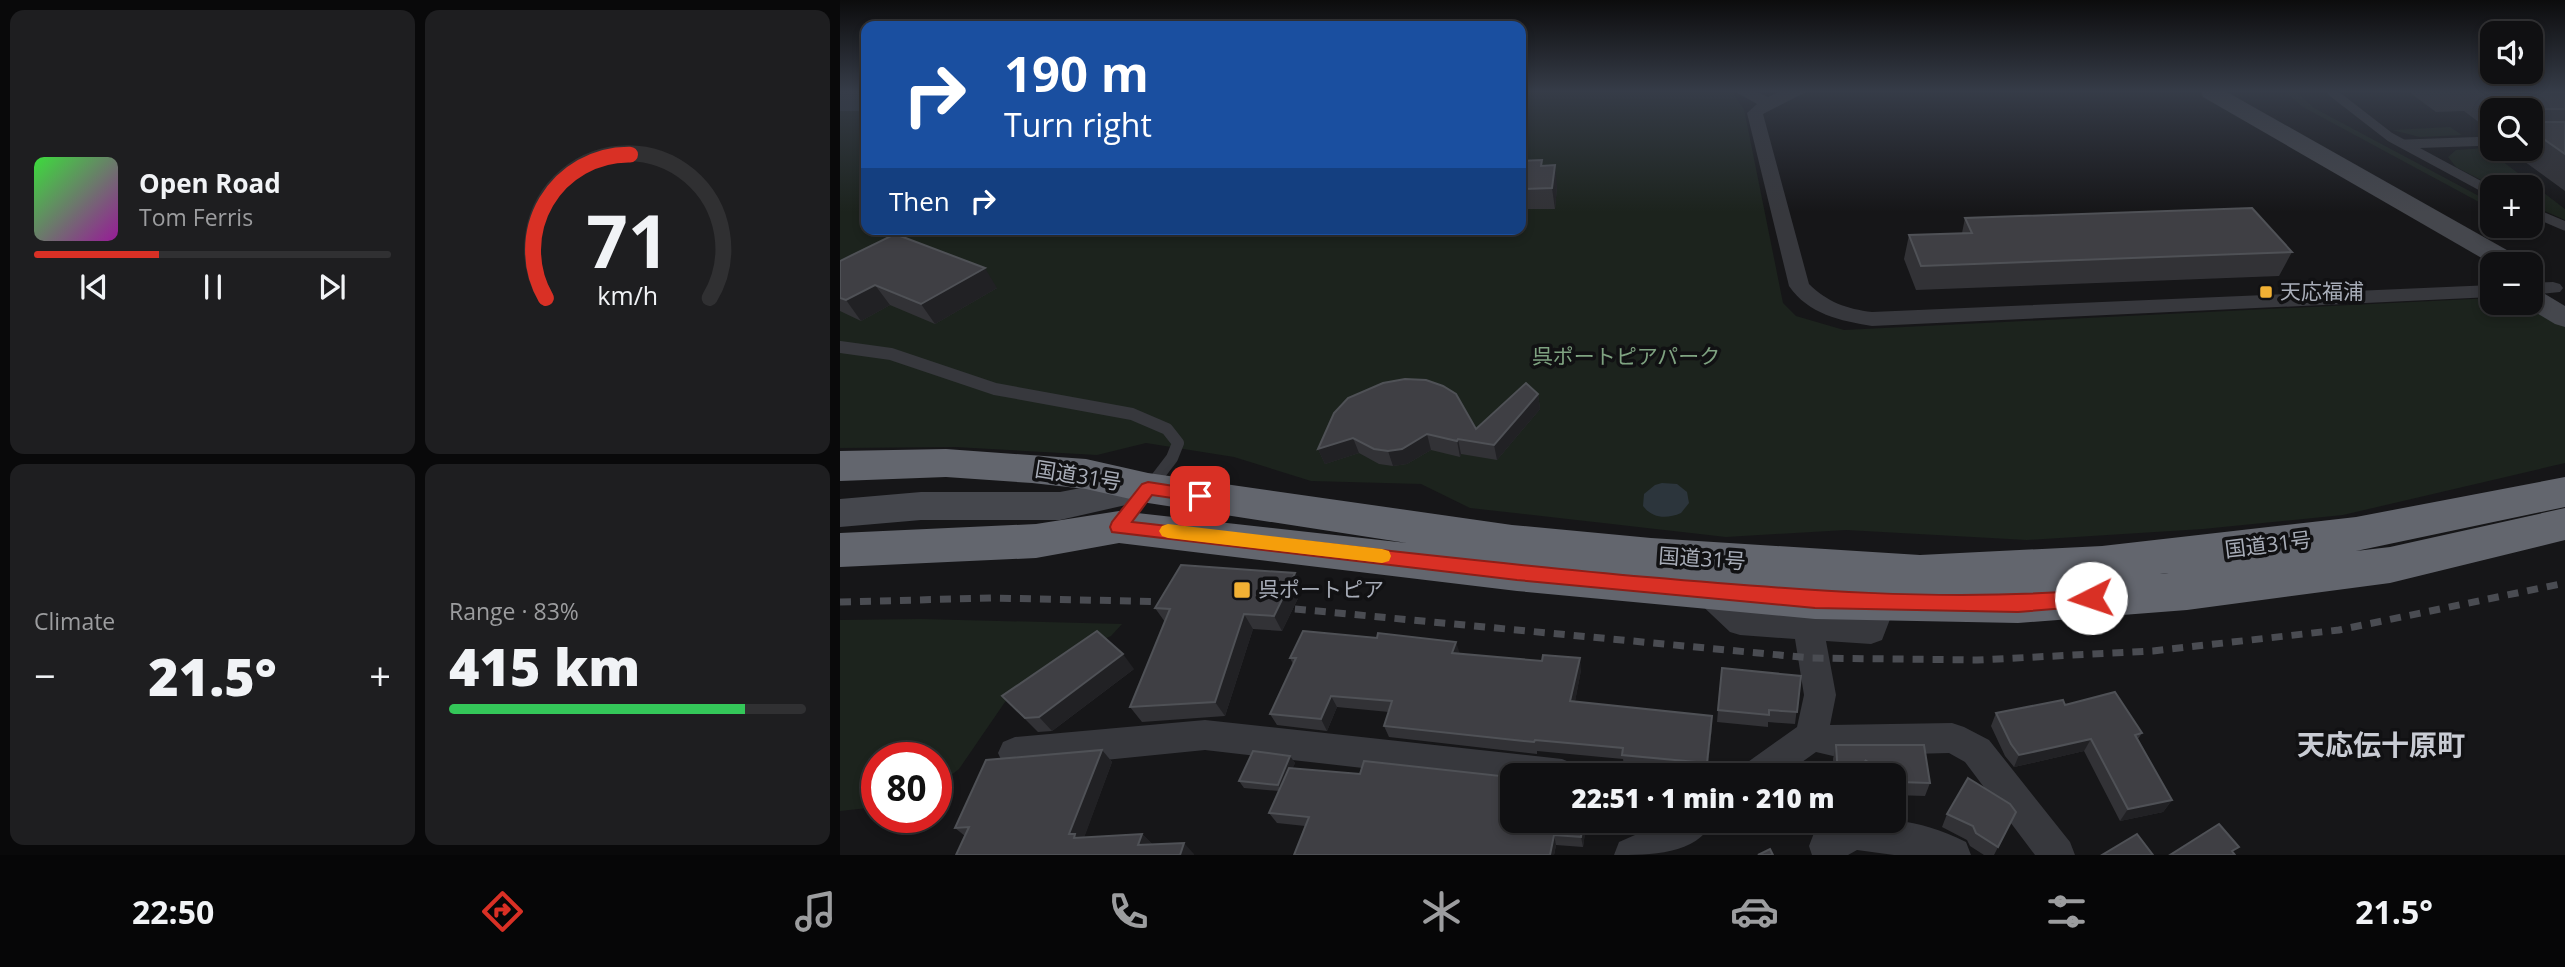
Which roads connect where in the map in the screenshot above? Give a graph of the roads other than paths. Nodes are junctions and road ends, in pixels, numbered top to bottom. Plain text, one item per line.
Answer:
1 (1760, 132) edge
2 (2279, 132) edge
3 (2386, 132) edge
4 (2480, 141) edge
5 (2403, 144) junction
6 (2327, 160) junction
7 (2480, 186) edge
8 (2543, 217) edge
9 (2565, 226) edge
10 (2490, 252) edge
11 (2480, 267) edge
12 (2543, 290) edge
13 (2480, 292) edge
14 (2565, 318) edge
15 (840, 347) edge
16 (840, 466) edge
17 (1148, 488) junction
18 (2565, 492) edge
19 (1060, 506) junction
20 (840, 513) edge
21 (2565, 524) edge
22 (1119, 527) junction
23 (840, 550) edge
24 (1704, 590) junction
25 (1882, 601) junction
26 (1808, 627) junction
27 (1812, 736) junction
28 (1016, 753) dead end
29 (1775, 763) edge
30 (1500, 768) edge
31 (1679, 833) edge
32 (1632, 855) edge
33 (1830, 855) edge
34 (1953, 855) edge
35 (2057, 855) edge

1 - 13 street
2 - 6 street
3 - 5 lane
4 - 5 lane
5 - 7 lane
6 - 10 street
6 - 11 street
8 - 9 lane
12 - 14 street
15 - 17 lane
16 - 17 highway, 国道31号
17 - 18 highway, 国道31号
17 - 19 street
17 - 22 lane
19 - 20 street
19 - 22 street
21 - 25 highway, 国道31号
22 - 23 highway, 国道31号
22 - 24 highway, 国道31号
24 - 25 highway, 国道31号
24 - 26 street
25 - 26 street
26 - 27 street
27 - 29 street
27 - 35 street
28 - 30 street
31 - 32 street
33 - 34 street

